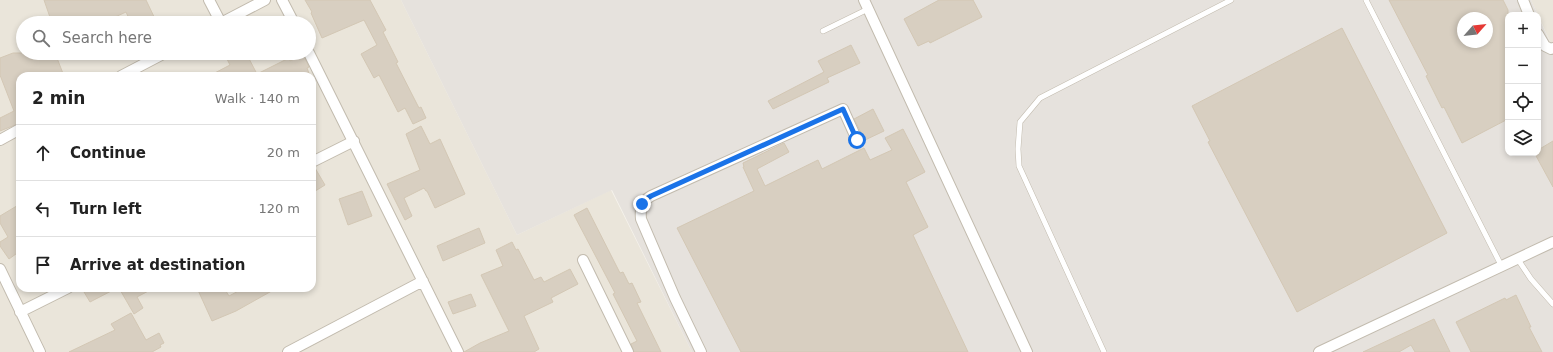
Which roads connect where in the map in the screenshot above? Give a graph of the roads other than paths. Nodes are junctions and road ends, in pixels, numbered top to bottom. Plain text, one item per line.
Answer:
1 (209, 0) edge
2 (265, 0) edge
3 (282, 0) edge
4 (1231, 0) edge
5 (1366, 0) edge
6 (1523, 0) edge
7 (866, 4) edge
8 (1528, 12) edge
9 (217, 16) edge
10 (234, 16) edge
11 (290, 16) edge
12 (823, 31) dead end
13 (1541, 39) edge
14 (1553, 48) edge
15 (152, 60) edge
16 (313, 60) edge
17 (129, 72) edge
18 (16, 131) edge
19 (0, 140) edge
20 (857, 140) dead end
21 (354, 141) junction
22 (316, 160) edge
23 (1553, 242) edge
24 (1517, 258) junction
25 (583, 260) dead end
26 (1500, 266) junction
27 (0, 269) edge
28 (423, 281) junction
29 (60, 292) edge
30 (1553, 304) edge
31 (20, 312) junction
32 (40, 352) edge
33 (288, 352) edge
34 (458, 352) edge
35 (628, 352) edge
36 (701, 352) edge
37 (1027, 352) edge
38 (1104, 352) edge
39 (1320, 352) edge

1 - 9 street
2 - 10 street
3 - 11 street
4 - 38 lane
5 - 26 lane
6 - 8 street
7 - 12 lane
7 - 37 street
13 - 14 street
15 - 17 street
16 - 21 street
18 - 19 street
20 - 36 street
21 - 22 street
21 - 28 street
23 - 24 street
24 - 26 street
24 - 30 lane
25 - 35 street
26 - 39 street
27 - 31 street
28 - 33 street
28 - 34 street
29 - 31 street
31 - 32 street

